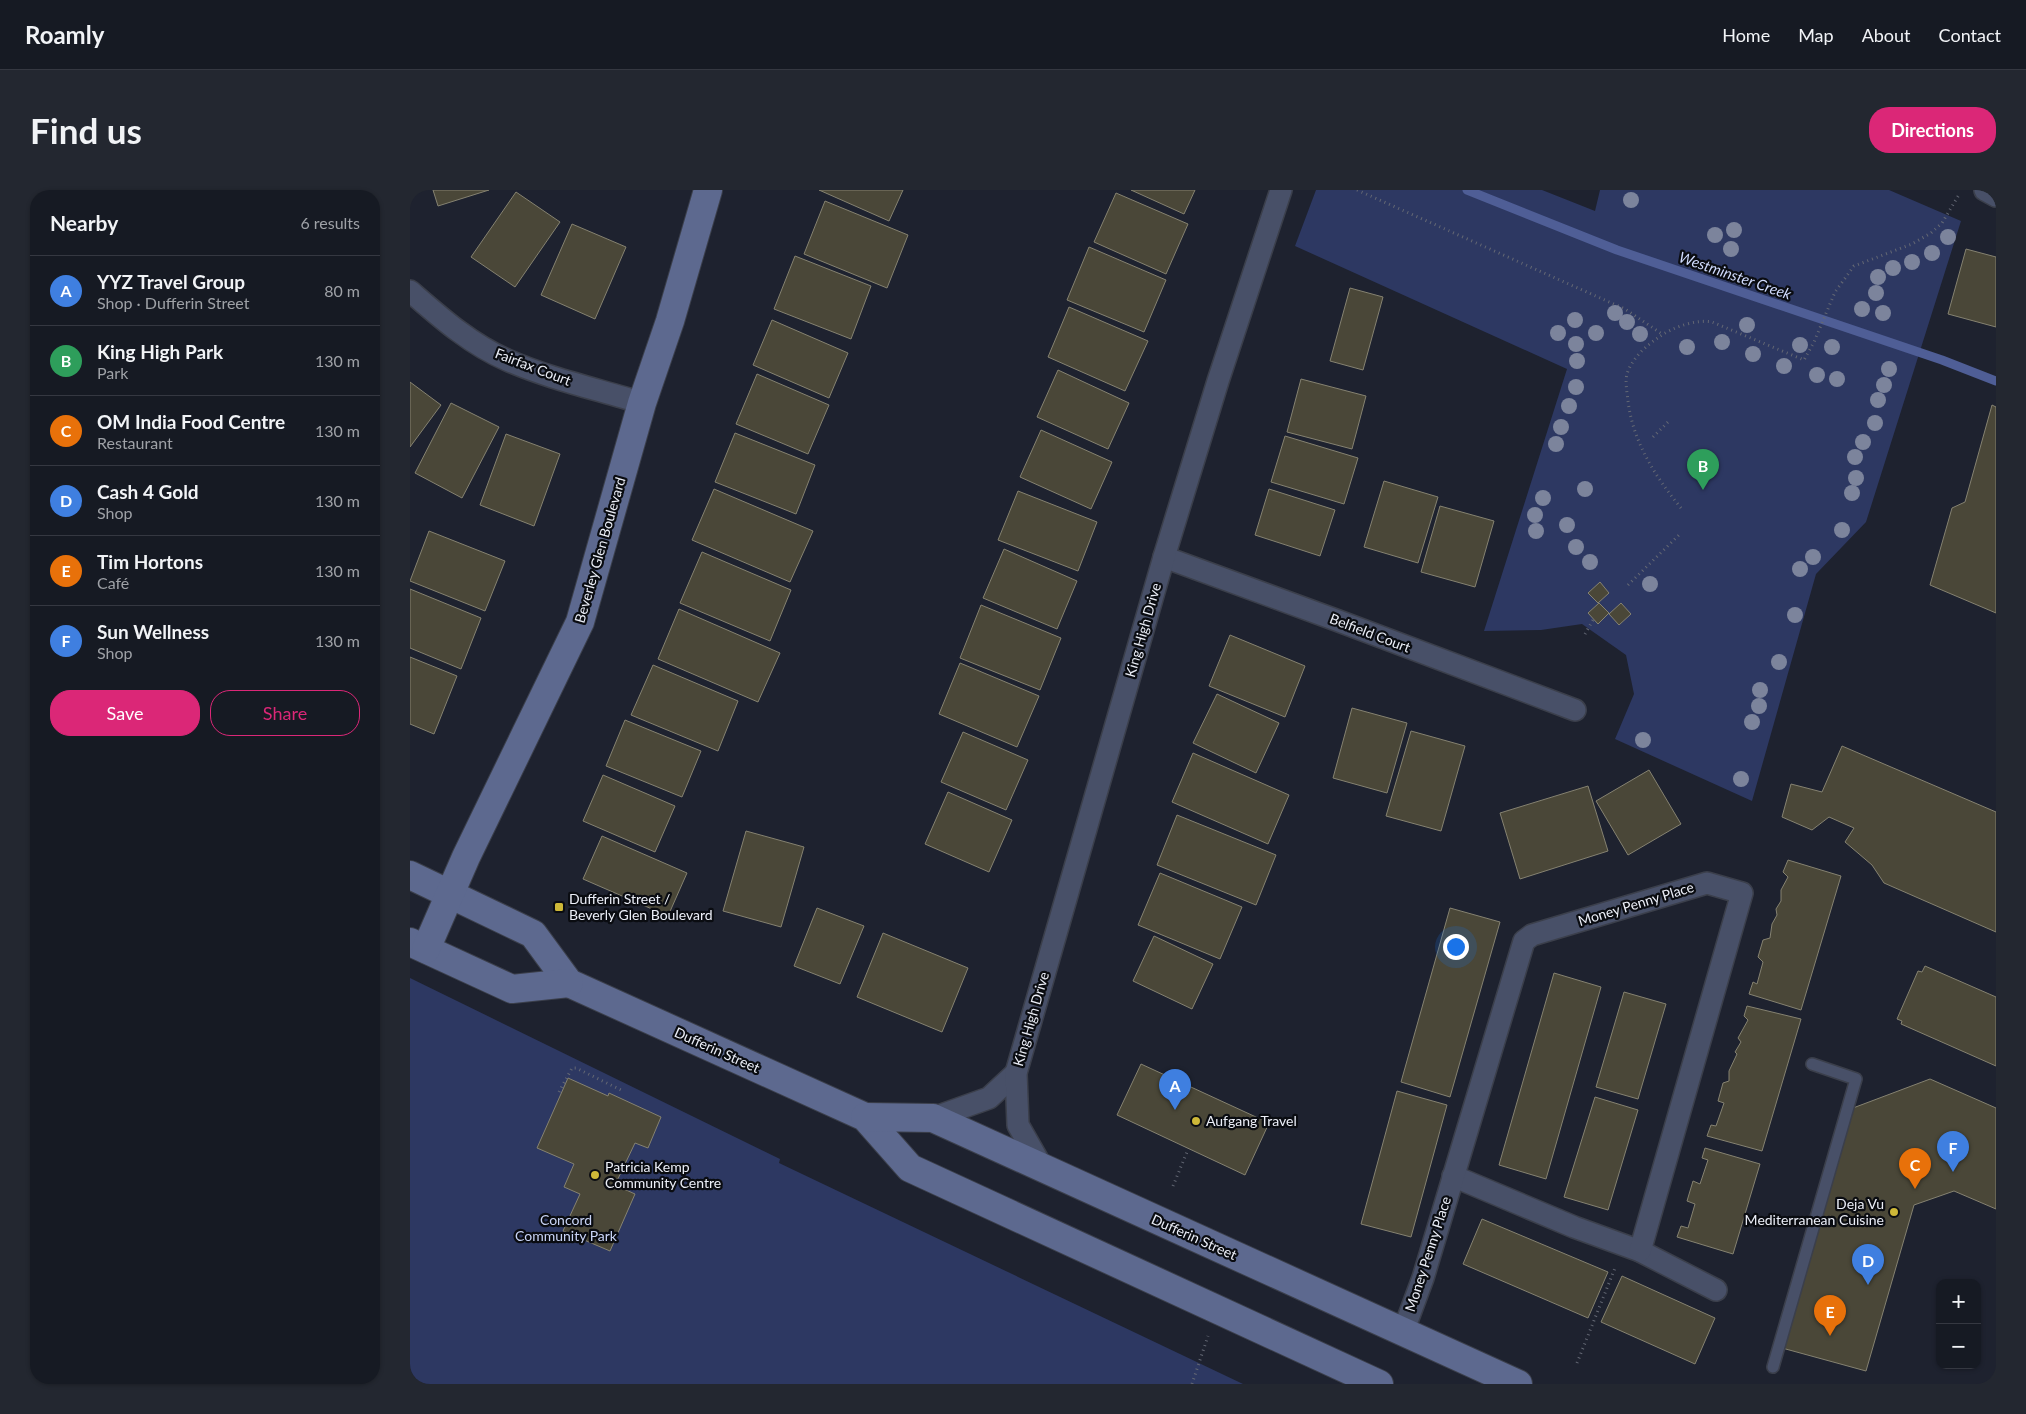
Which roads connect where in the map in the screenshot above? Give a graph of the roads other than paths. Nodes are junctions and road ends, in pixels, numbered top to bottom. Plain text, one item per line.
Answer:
1 (708, 190) edge
2 (1280, 190) edge
3 (1985, 190) edge
4 (1996, 196) edge
5 (410, 291) edge
6 (642, 403) junction
7 (1164, 557) junction
8 (1575, 710) dead end
9 (410, 875) edge
10 (449, 894) junction
11 (418, 945) edge
12 (569, 983) junction
13 (1812, 1064) dead end
14 (1016, 1073) junction
15 (865, 1117) junction
16 (933, 1118) junction
17 (1043, 1169) junction
18 (1453, 1176) junction
19 (1632, 1248) junction
20 (1716, 1290) dead end
21 (1403, 1332) junction
22 (1773, 1367) dead end
23 (1379, 1384) edge
24 (1518, 1384) edge

1 - 6 main road, Beverley Glen Boulevard
2 - 7 street, King High Drive
3 - 4 street
5 - 6 street, Fairfax Court
6 - 10 main road, Beverley Glen Boulevard
7 - 8 street, Belfield Court
7 - 14 street, King High Drive
9 - 10 main road, Dufferin Street
10 - 11 main road, Beverley Glen Boulevard
10 - 12 main road, Dufferin Street
11 - 12 main road
12 - 15 main road, Dufferin Street
13 - 22 lane
14 - 16 street, King High Drive
14 - 17 street, King High Drive
15 - 16 main road, Dufferin Street
15 - 23 main road, Dufferin Street
16 - 17 main road, Dufferin Street
17 - 21 main road, Dufferin Street
18 - 19 street
18 - 19 street, Money Penny Place
18 - 21 street, Money Penny Place
19 - 20 street
21 - 24 main road, Dufferin Street

